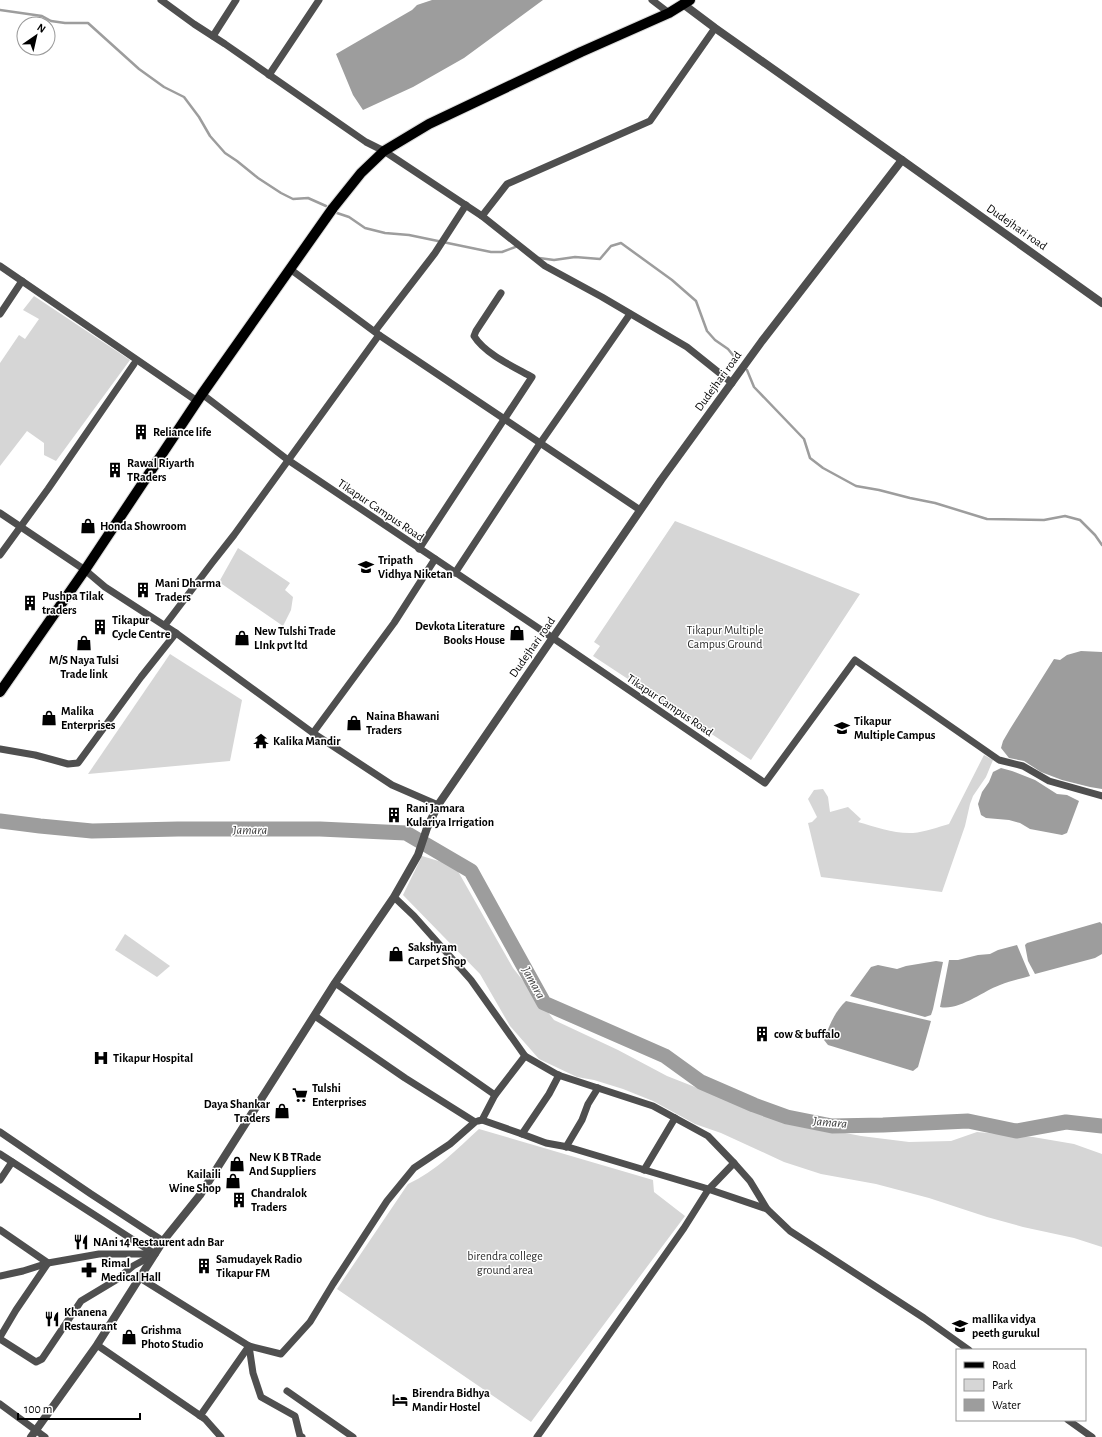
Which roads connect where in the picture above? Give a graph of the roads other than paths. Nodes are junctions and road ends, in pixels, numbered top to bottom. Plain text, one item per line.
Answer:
1 (161, 0) edge
2 (236, 0) edge
3 (319, 0) edge
4 (652, 0) edge
5 (687, 2) edge
6 (669, 13) junction
7 (715, 28) junction
8 (213, 36) junction
9 (270, 75) junction
10 (384, 151) junction
11 (902, 160) junction
12 (466, 205) junction
13 (482, 216) junction
14 (0, 266) edge
15 (290, 270) junction
16 (22, 281) junction
17 (501, 293) dead end
18 (1102, 302) edge
19 (0, 314) edge
20 (630, 314) junction
21 (377, 333) junction
22 (134, 364) dead end
23 (732, 383) junction
24 (200, 397) junction
25 (504, 419) junction
26 (541, 442) junction
27 (288, 460) junction
28 (640, 510) junction
29 (0, 513) edge
30 (21, 526) junction
31 (419, 549) junction
32 (0, 555) edge
33 (435, 559) junction
34 (85, 570) junction
35 (455, 573) junction
36 (165, 625) junction
37 (176, 633) junction
38 (553, 638) junction
39 (0, 692) edge
40 (313, 733) junction
41 (0, 749) edge
42 (1102, 796) edge
43 (438, 805) junction
44 (394, 897) junction
45 (335, 983) junction
46 (315, 1016) junction
47 (525, 1056) junction
48 (559, 1075) junction
49 (598, 1088) junction
50 (495, 1095) junction
51 (675, 1118) junction
52 (479, 1121) junction
53 (0, 1132) edge
54 (522, 1134) junction
55 (566, 1147) junction
56 (0, 1154) edge
57 (12, 1162) junction
58 (734, 1163) junction
59 (644, 1170) junction
60 (0, 1180) edge
61 (708, 1190) junction
62 (766, 1209) junction
63 (0, 1230) edge
64 (164, 1241) junction
65 (156, 1254) junction
66 (48, 1263) junction
67 (0, 1276) edge
68 (140, 1278) junction
69 (0, 1338) edge
70 (97, 1345) junction
71 (249, 1346) junction
72 (968, 1349) edge
73 (287, 1391) dead end
74 (0, 1404) edge
75 (200, 1416) junction
76 (1069, 1421) edge
77 (33, 1434) edge
78 (45, 1437) edge
79 (222, 1437) edge
80 (302, 1437) edge
81 (353, 1437) edge
82 (537, 1437) edge
83 (1092, 1437) edge

1 - 8 street
2 - 8 street
3 - 9 street
4 - 6 street
5 - 6 main road
5 - 7 street
6 - 10 main road
7 - 11 street
7 - 13 street
8 - 9 street
9 - 10 street
10 - 12 street
10 - 15 main road
11 - 18 street, Dudejhari road
11 - 23 street, Dudejhari road
12 - 13 street
12 - 21 street
13 - 20 street
14 - 16 street, Tikapur Campus Road
15 - 21 street
15 - 24 main road
16 - 19 street
16 - 24 street, Tikapur Campus Road
17 - 25 street
20 - 23 street
20 - 26 street
21 - 25 street
21 - 27 street
22 - 30 street
23 - 28 street, Dudejhari road
24 - 27 street, Tikapur Campus Road
24 - 34 main road
25 - 26 street
25 - 31 street
26 - 28 street
26 - 35 street
27 - 31 street, Tikapur Campus Road
27 - 36 street
28 - 38 street, Dudejhari road
29 - 30 street
30 - 32 street
30 - 34 street
31 - 33 street, Tikapur Campus Road
33 - 35 street, Tikapur Campus Road
33 - 40 street
34 - 36 street
34 - 39 main road
35 - 38 street, Tikapur Campus Road
36 - 37 street
37 - 40 street
37 - 41 street
38 - 42 street, Tikapur Campus Road
38 - 43 street, Dudejhari road
40 - 43 street
43 - 44 street, Dudejhari road
44 - 45 street, Dudejhari road
44 - 47 street
45 - 46 street, Dudejhari road
45 - 50 street
46 - 52 street
46 - 64 street, Dudejhari road
47 - 48 street
47 - 50 street
48 - 49 street
48 - 54 street
49 - 51 street
49 - 55 street
50 - 52 street
51 - 58 street
51 - 59 street
52 - 54 street
52 - 71 street
53 - 64 street
54 - 55 street
55 - 59 street
56 - 57 street
57 - 60 street
57 - 65 street
58 - 61 street
58 - 62 street
59 - 61 street
61 - 62 street
61 - 82 street
62 - 72 street
63 - 66 street
64 - 65 street, Dudejhari road
65 - 66 street
65 - 68 street, Dudejhari road
65 - 69 street
66 - 67 street
66 - 69 street
68 - 70 street, Dudejhari road
68 - 71 street
70 - 75 street
70 - 77 street, Dudejhari road
71 - 75 street
71 - 80 street
73 - 81 street
74 - 77 street
75 - 79 street
76 - 83 street
77 - 78 street

